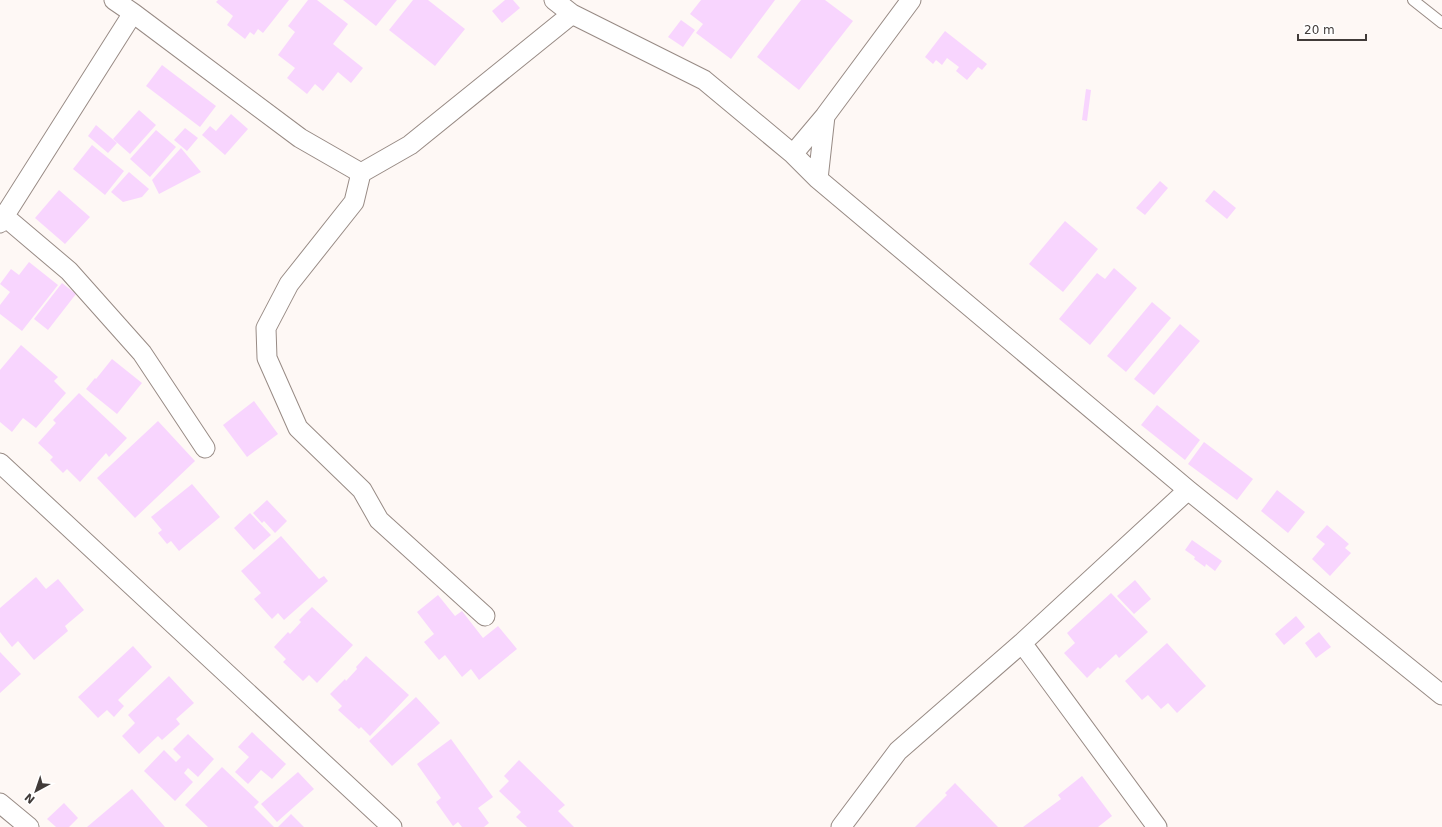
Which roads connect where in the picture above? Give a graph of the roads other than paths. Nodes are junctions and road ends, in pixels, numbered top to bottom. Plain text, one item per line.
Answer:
1 (114, 0) edge
2 (554, 0) edge
3 (911, 0) edge
4 (1413, 0) edge
5 (133, 13) junction
6 (572, 14) junction
7 (1442, 23) edge
8 (825, 116) junction
9 (793, 154) junction
10 (361, 173) junction
11 (818, 179) junction
12 (2, 219) edge
13 (205, 448) dead end
14 (0, 463) edge
15 (1188, 490) junction
16 (485, 616) dead end
17 (1022, 643) junction
18 (1442, 695) edge
19 (0, 803) edge
20 (29, 827) edge
21 (392, 827) edge
22 (841, 827) edge
23 (1157, 827) edge

1 - 5 street
2 - 6 street
3 - 8 street
4 - 7 lane
5 - 10 street
5 - 12 street
6 - 9 street
6 - 10 street
8 - 9 street
8 - 11 street
9 - 11 street
10 - 16 street
11 - 15 street
12 - 13 street
14 - 21 street
15 - 17 street
15 - 18 street
17 - 22 street
17 - 23 street
19 - 20 street

